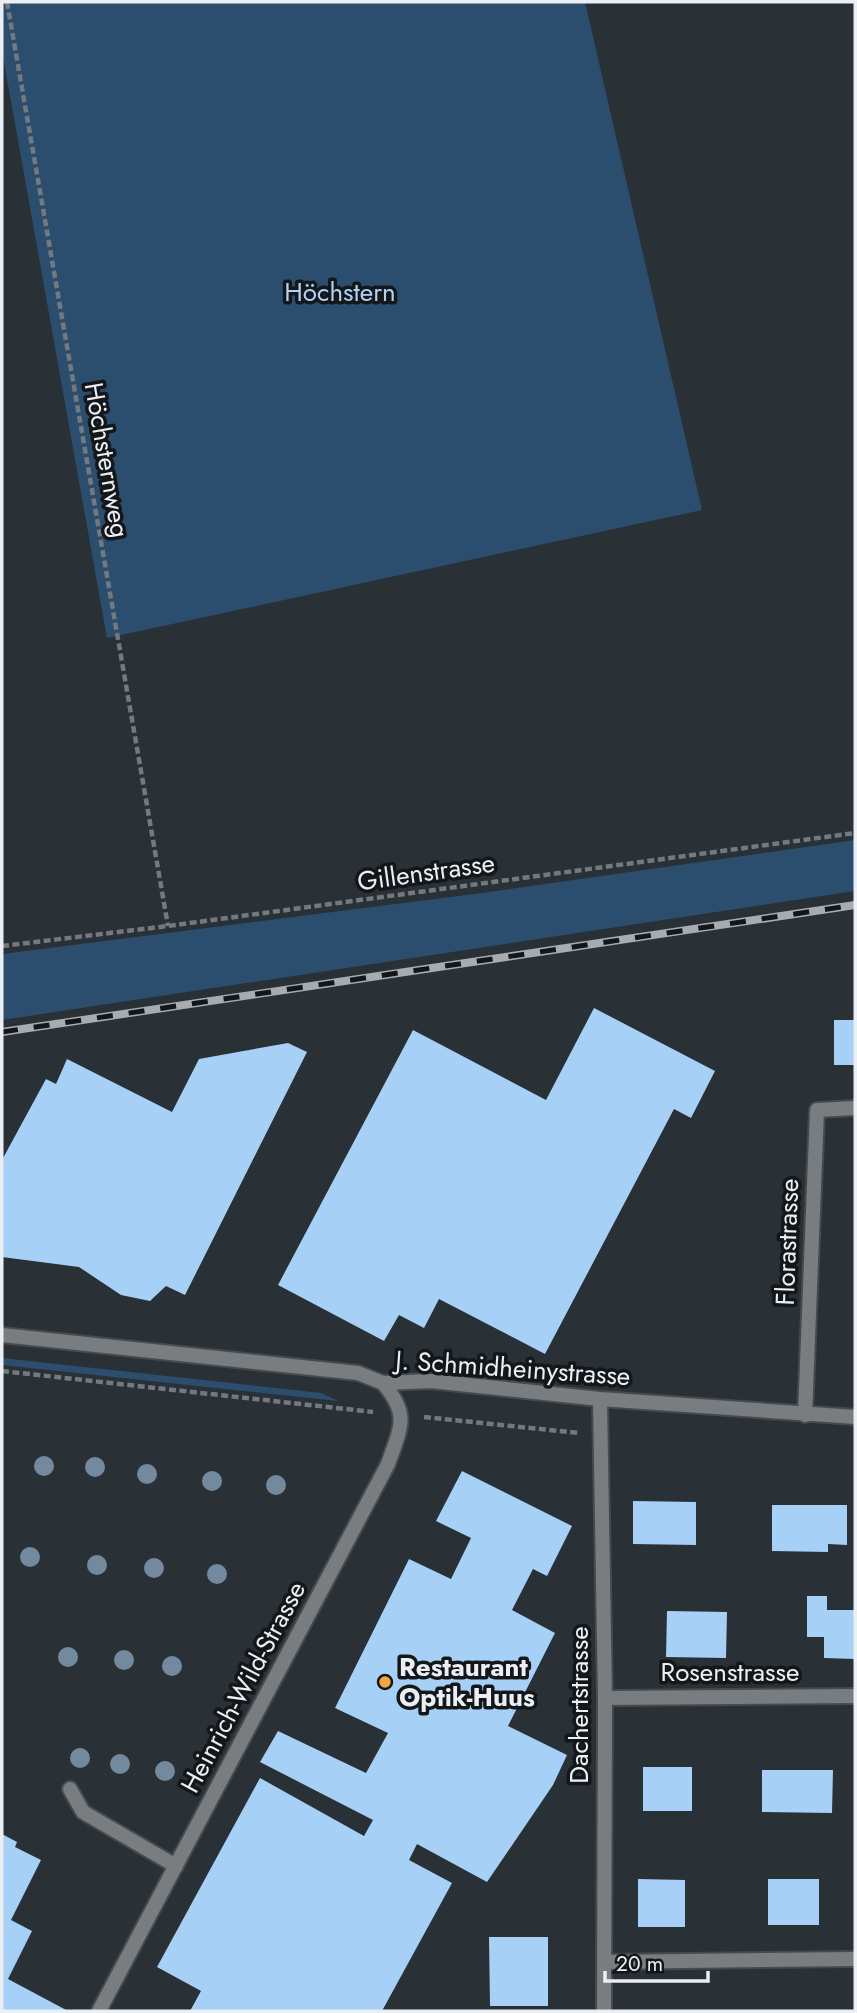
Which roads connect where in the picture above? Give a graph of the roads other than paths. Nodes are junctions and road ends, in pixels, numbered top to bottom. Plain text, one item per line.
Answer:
1 (855, 1108) edge
2 (2, 1335) edge
3 (383, 1383) junction
4 (600, 1399) junction
5 (805, 1415) junction
6 (855, 1417) edge
7 (855, 1696) edge
8 (605, 1698) junction
9 (70, 1790) dead end
10 (176, 1866) junction
11 (855, 1959) edge
12 (604, 1962) junction
13 (99, 2011) edge
14 (604, 2011) edge

1 - 5 street, Florastrasse
2 - 3 street, J. Schmidheinystrasse
3 - 4 street, J. Schmidheinystrasse
3 - 10 street, Heinrich-Wild-Strasse
4 - 5 street, J. Schmidheinystrasse
4 - 8 street, Dachertstrasse
5 - 6 street, J. Schmidheinystrasse
7 - 8 street, Rosenstrasse
8 - 12 street, Dachertstrasse
9 - 10 street
10 - 13 street, Heinrich-Wild-Strasse
11 - 12 street
12 - 14 street, Dachertstrasse

